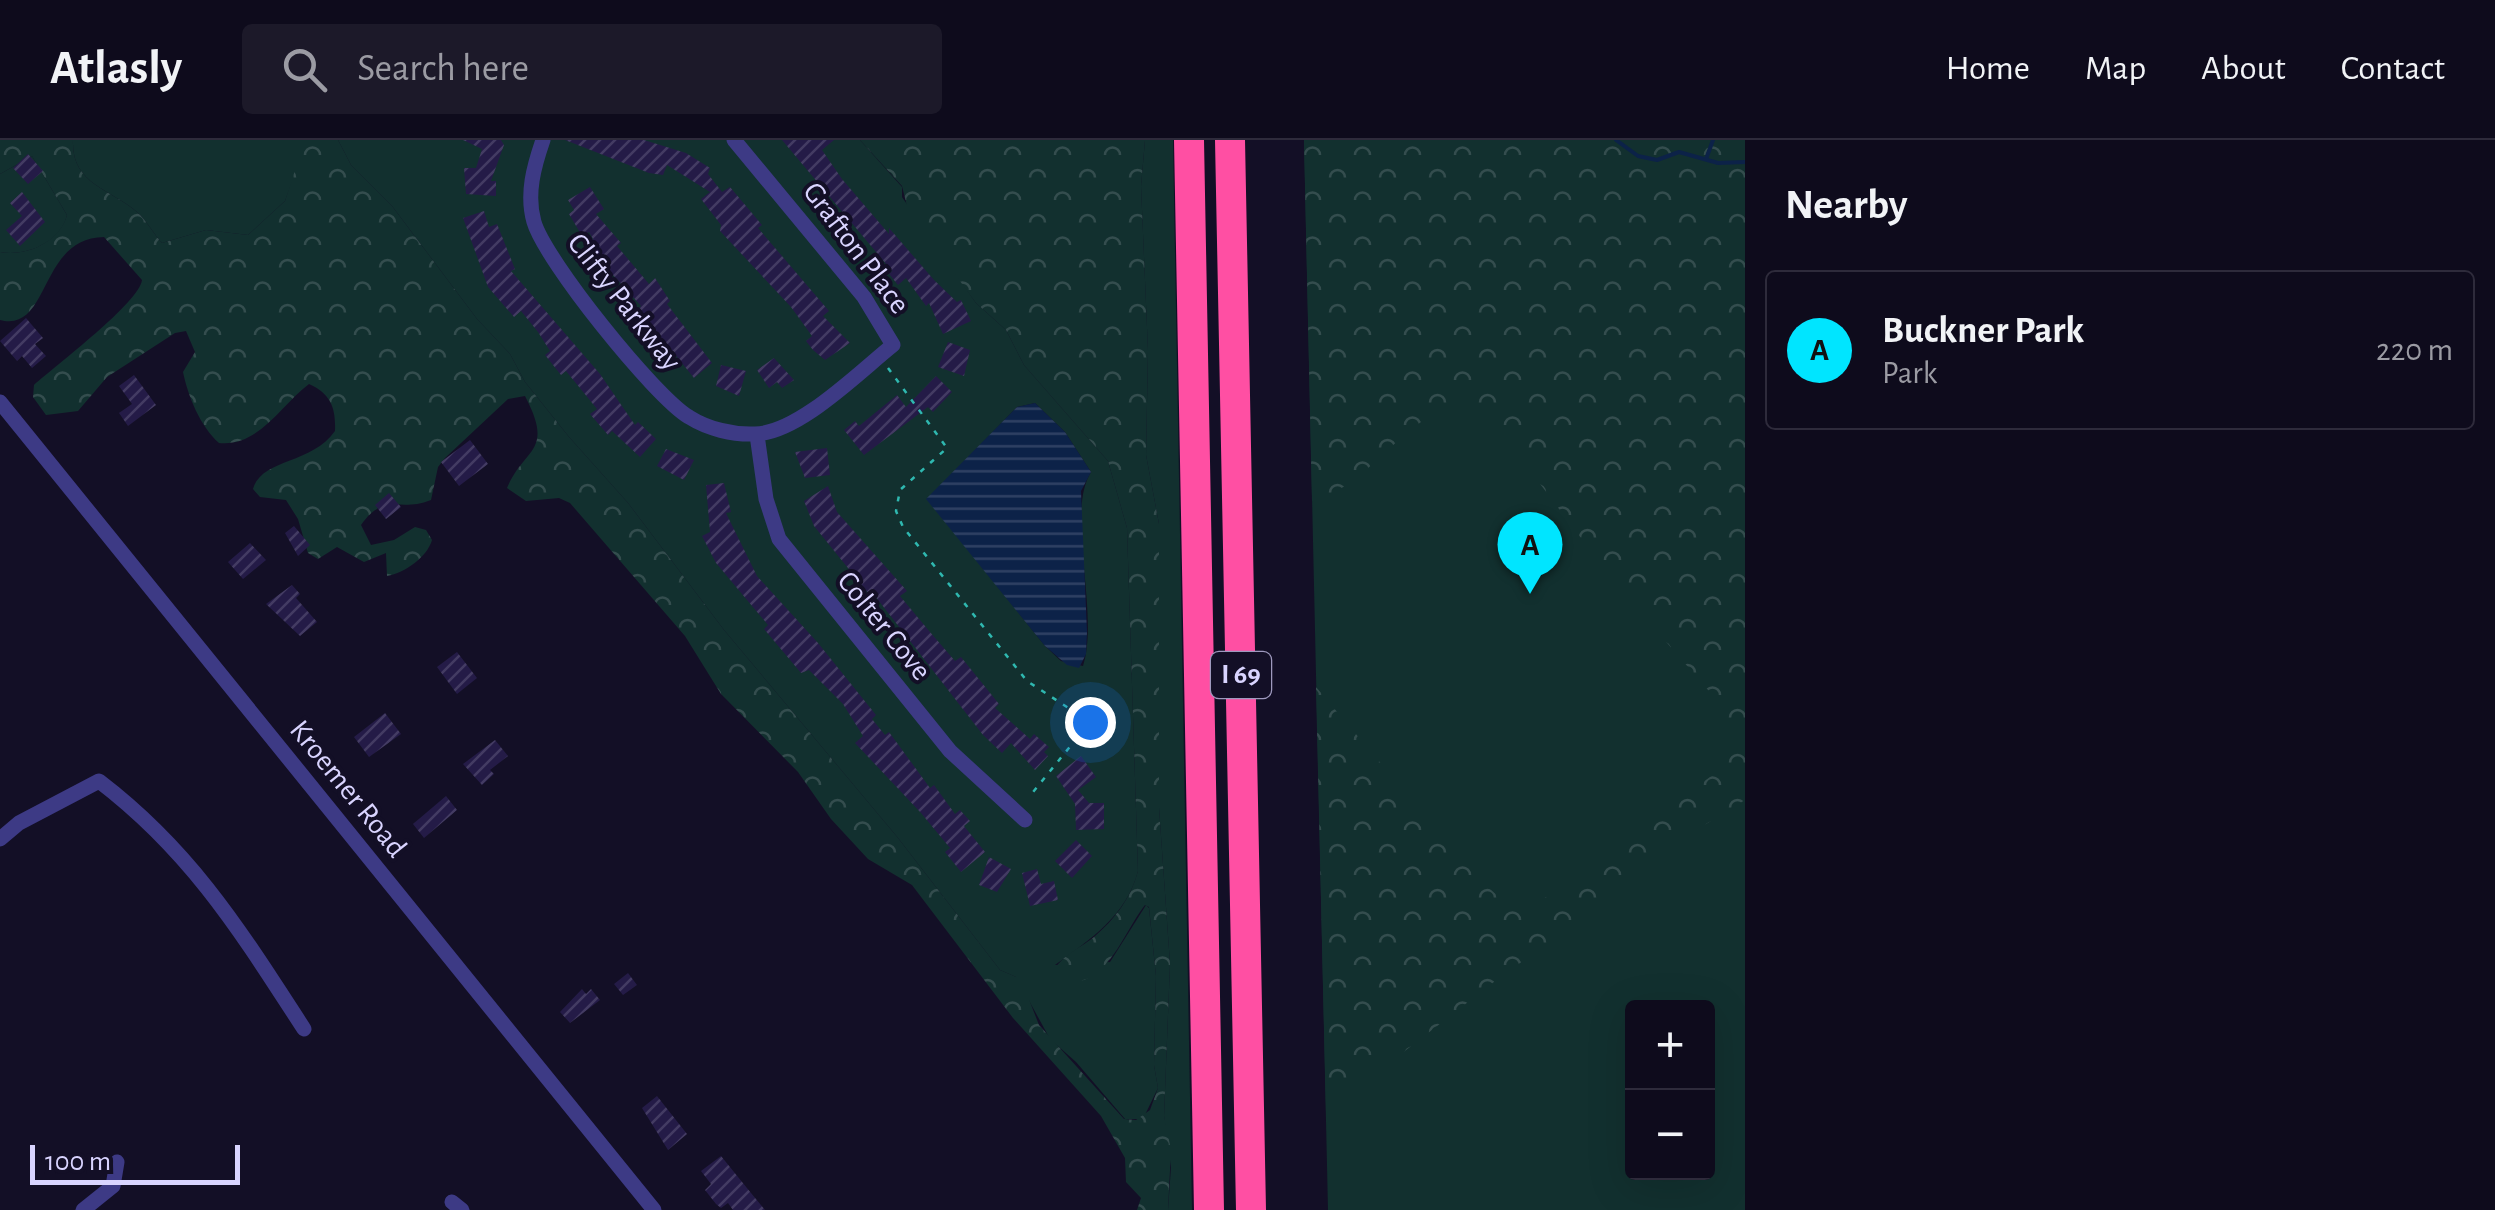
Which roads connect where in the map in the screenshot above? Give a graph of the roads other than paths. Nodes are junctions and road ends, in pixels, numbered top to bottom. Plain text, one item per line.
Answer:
1 (543, 140) edge
2 (734, 140) edge
3 (1188, 140) edge
4 (1230, 140) edge
5 (0, 402) edge
6 (757, 435) junction
7 (1025, 820) dead end
8 (0, 839) edge
9 (304, 1029) dead end
10 (117, 1162) dead end
11 (83, 1210) edge
12 (654, 1210) edge
13 (1210, 1210) edge
14 (1252, 1210) edge

1 - 6 street, Clifty Parkway
2 - 6 street, Grafton Place
3 - 13 highway, I 69
4 - 14 highway, I 69
5 - 12 street, Kroemer Road
6 - 7 street, Colter Cove
8 - 9 street
10 - 11 street

